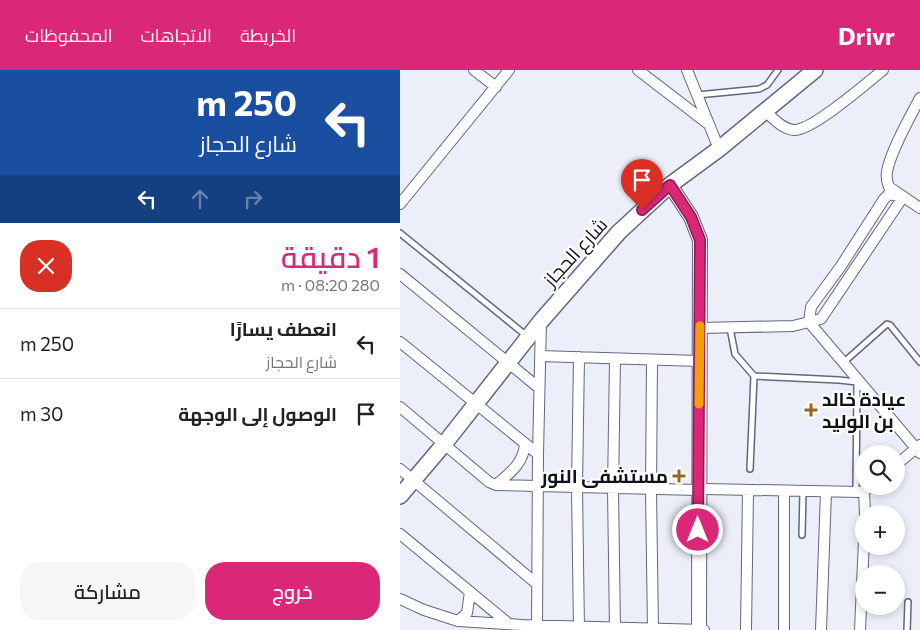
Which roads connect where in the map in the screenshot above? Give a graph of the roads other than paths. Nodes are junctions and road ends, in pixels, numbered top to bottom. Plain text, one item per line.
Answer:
1 (474, 70) edge
2 (509, 70) edge
3 (638, 70) edge
4 (687, 70) edge
5 (778, 70) edge
6 (815, 70) edge
7 (884, 70) edge
8 (496, 87) junction
9 (697, 95) junction
10 (920, 98) edge
11 (765, 111) junction
12 (707, 123) junction
13 (719, 149) junction
14 (670, 185) junction
15 (903, 197) junction
16 (400, 204) edge
17 (920, 208) edge
18 (866, 226) junction
19 (400, 233) edge
20 (878, 235) junction
21 (400, 274) edge
22 (541, 321) junction
23 (808, 322) junction
24 (730, 327) junction
25 (700, 328) junction
26 (528, 338) junction
27 (400, 342) edge
28 (540, 356) junction
29 (579, 357) junction
30 (615, 359) junction
31 (652, 360) junction
32 (699, 361) junction
33 (844, 362) junction
34 (920, 362) edge
35 (508, 363) junction
36 (754, 376) junction
37 (859, 382) junction
38 (539, 388) junction
39 (476, 404) junction
40 (400, 407) edge
41 (445, 443) junction
42 (526, 443) junction
43 (862, 445) edge
44 (919, 449) edge
45 (538, 454) junction
46 (905, 459) edge
47 (750, 469) dead end
48 (400, 470) edge
49 (414, 480) junction
50 (496, 485) junction
51 (537, 487) junction
52 (577, 488) junction
53 (613, 489) junction
54 (652, 490) junction
55 (702, 490) junction
56 (855, 490) edge
57 (748, 491) junction
58 (784, 492) junction
59 (803, 492) junction
60 (826, 492) junction
61 (400, 496) edge
62 (400, 534) edge
63 (802, 535) dead end
64 (863, 555) edge
65 (537, 584) junction
66 (470, 592) junction
67 (400, 599) edge
68 (908, 602) dead end
69 (458, 621) junction
70 (508, 624) junction
71 (537, 628) edge
72 (578, 628) edge
73 (615, 628) edge
74 (654, 629) edge
75 (699, 630) edge
76 (705, 630) edge
77 (746, 630) edge
78 (784, 630) edge
79 (821, 630) edge
80 (860, 630) edge
81 (907, 630) edge

1 - 8 street
2 - 8 street
3 - 12 street
4 - 9 street
5 - 9 lane
6 - 11 main road, شارع الحجاز
7 - 11 street
8 - 16 street
9 - 12 street
10 - 15 street
11 - 13 main road, شارع الحجاز
12 - 13 street
13 - 14 main road, شارع الحجاز
14 - 22 main road, شارع الحجاز
14 - 25 street
15 - 17 street
15 - 18 street
15 - 20 street
18 - 20 street
18 - 23 street
19 - 26 lane
20 - 23 street
21 - 35 street
22 - 26 main road, شارع الحجاز
22 - 28 street
23 - 24 street
23 - 33 street
24 - 25 street
24 - 36 lane
25 - 32 street
26 - 35 main road, شارع الحجاز
27 - 39 street
28 - 29 street
28 - 38 street
29 - 30 street
29 - 52 street
30 - 31 street
30 - 53 street
31 - 32 street
31 - 54 street
32 - 55 street
33 - 34 lane
33 - 37 street
35 - 38 street
35 - 39 main road, شارع الحجاز
36 - 37 lane
36 - 47 lane
37 - 43 lane
37 - 44 street
38 - 45 street
39 - 41 main road, شارع الحجاز
39 - 42 street
40 - 41 street
41 - 49 main road, شارع الحجاز
41 - 50 street
42 - 45 street
42 - 50 street
44 - 46 street
45 - 51 street
48 - 49 street
49 - 61 main road, شارع الحجاز
49 - 65 street
50 - 51 street
51 - 52 street
51 - 65 street
52 - 53 street
52 - 72 street
53 - 54 street
53 - 73 street
54 - 55 street
54 - 74 street
55 - 57 street
55 - 75 street
56 - 60 street
57 - 58 street
57 - 77 street
58 - 59 street
58 - 78 street
59 - 60 street
59 - 63 lane
60 - 79 street
62 - 66 street
64 - 80 street
65 - 71 street
66 - 69 street
66 - 70 street
67 - 69 street
68 - 81 lane
69 - 70 street
70 - 71 street
71 - 72 street
72 - 73 street
73 - 74 street
74 - 75 street
75 - 76 street

